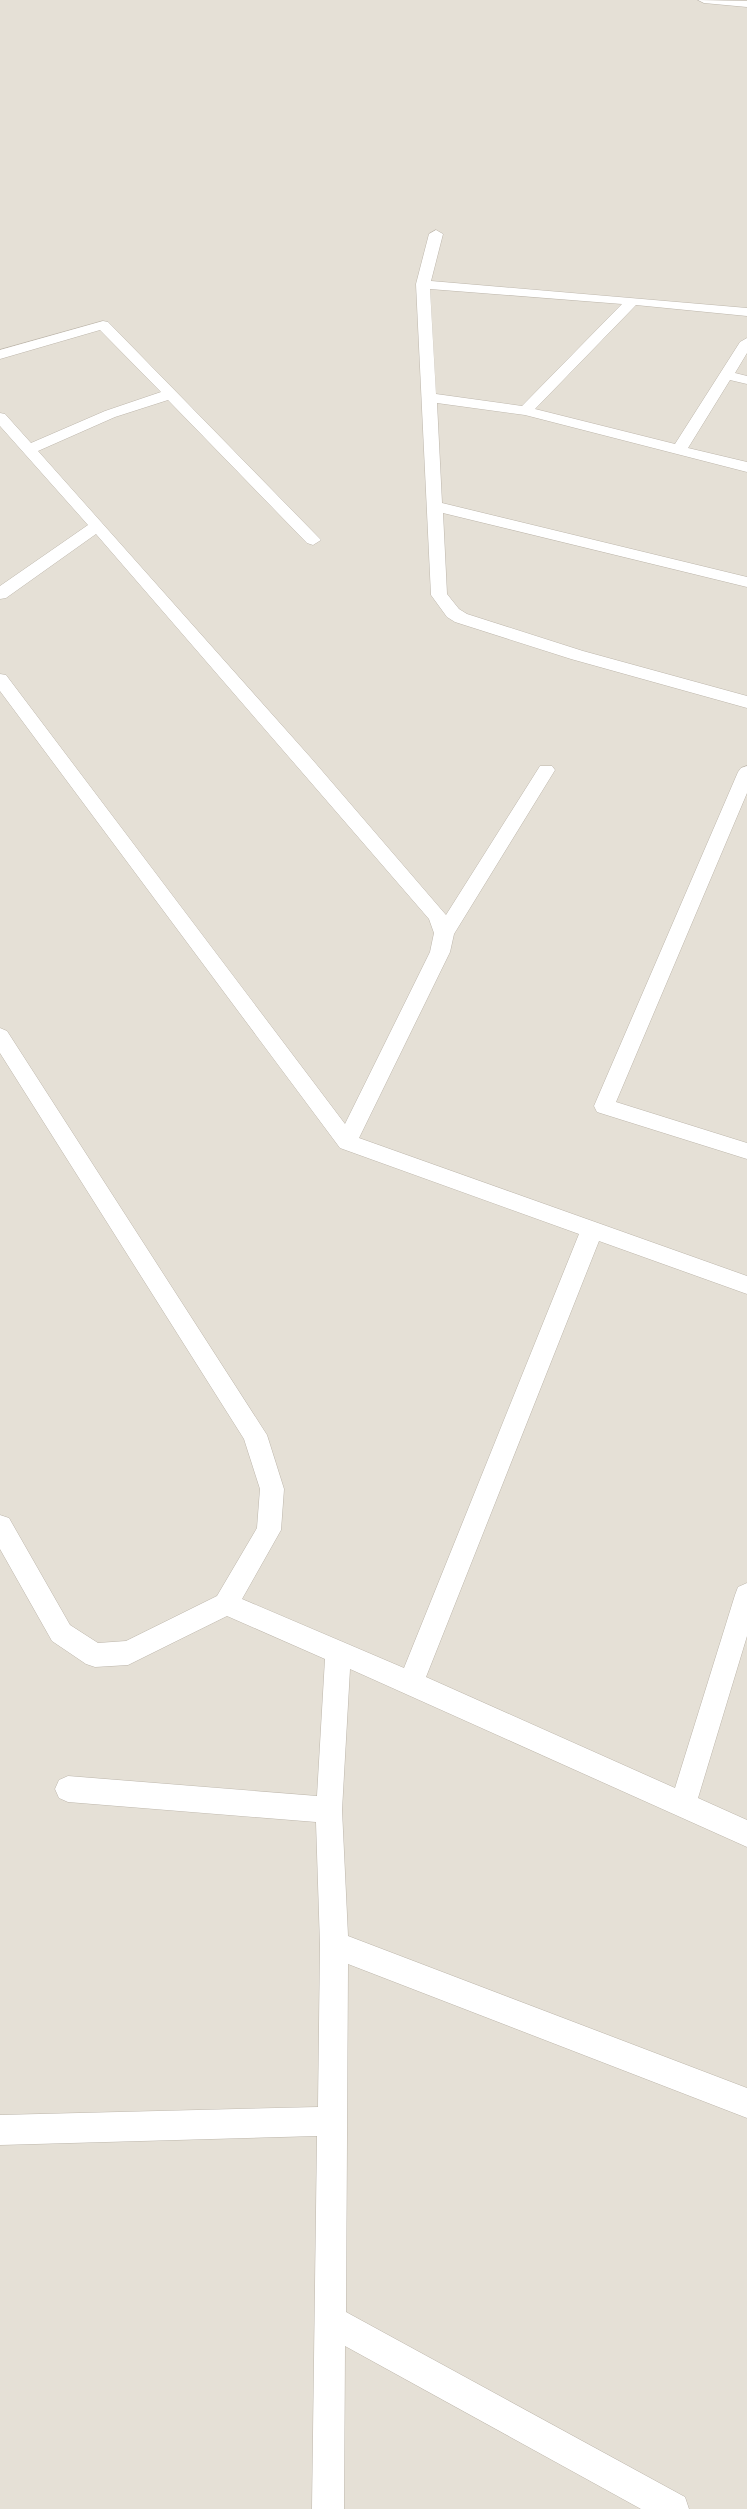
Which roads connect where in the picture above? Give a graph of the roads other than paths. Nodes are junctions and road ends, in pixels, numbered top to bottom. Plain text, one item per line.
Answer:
1 (704, 0) edge
2 (747, 4) edge
3 (436, 234) dead end
4 (423, 284) junction
5 (633, 301) junction
6 (747, 312) edge
7 (747, 342) edge
8 (0, 355) edge
9 (726, 375) junction
10 (747, 380) edge
11 (170, 394) junction
12 (430, 398) junction
13 (525, 411) junction
14 (0, 417) edge
15 (28, 449) junction
16 (679, 450) junction
17 (747, 468) edge
18 (435, 506) junction
19 (97, 526) junction
20 (312, 540) dead end
21 (747, 582) edge
22 (0, 594) edge
23 (0, 679) edge
24 (747, 702) edge
25 (546, 770) dead end
26 (747, 772) edge
27 (444, 933) junction
28 (0, 1036) edge
29 (347, 1142) junction
30 (747, 1151) edge
31 (592, 1230) junction
32 (747, 1285) edge
33 (0, 1526) edge
34 (747, 1596) edge
35 (226, 1604) junction
36 (338, 1651) junction
37 (411, 1682) junction
38 (68, 1789) dead end
39 (683, 1804) junction
40 (329, 1810) junction
41 (747, 1834) edge
42 (334, 1945) junction
43 (747, 2103) edge
44 (333, 2122) junction
45 (0, 2130) edge
46 (330, 2320) junction
47 (328, 2509) edge
48 (673, 2509) edge

1 - 2 street
3 - 4 street
4 - 5 street
4 - 12 street
5 - 6 street
5 - 13 street
7 - 9 street
8 - 11 street
9 - 10 street
9 - 16 street
11 - 15 street
11 - 20 street
12 - 13 street
12 - 18 street
13 - 16 street
14 - 15 street
15 - 19 street
16 - 17 street
18 - 21 street
18 - 24 street
19 - 22 street
19 - 27 street
23 - 29 street
25 - 27 street
26 - 30 street
27 - 29 street
28 - 35 street
29 - 31 street
31 - 32 street
31 - 37 street
33 - 35 street
34 - 39 street
35 - 36 street
36 - 37 street
36 - 40 street
37 - 39 street
38 - 40 street
39 - 41 street
40 - 42 street
42 - 43 street
42 - 44 street
44 - 45 street
44 - 46 street
46 - 47 street
46 - 48 street

